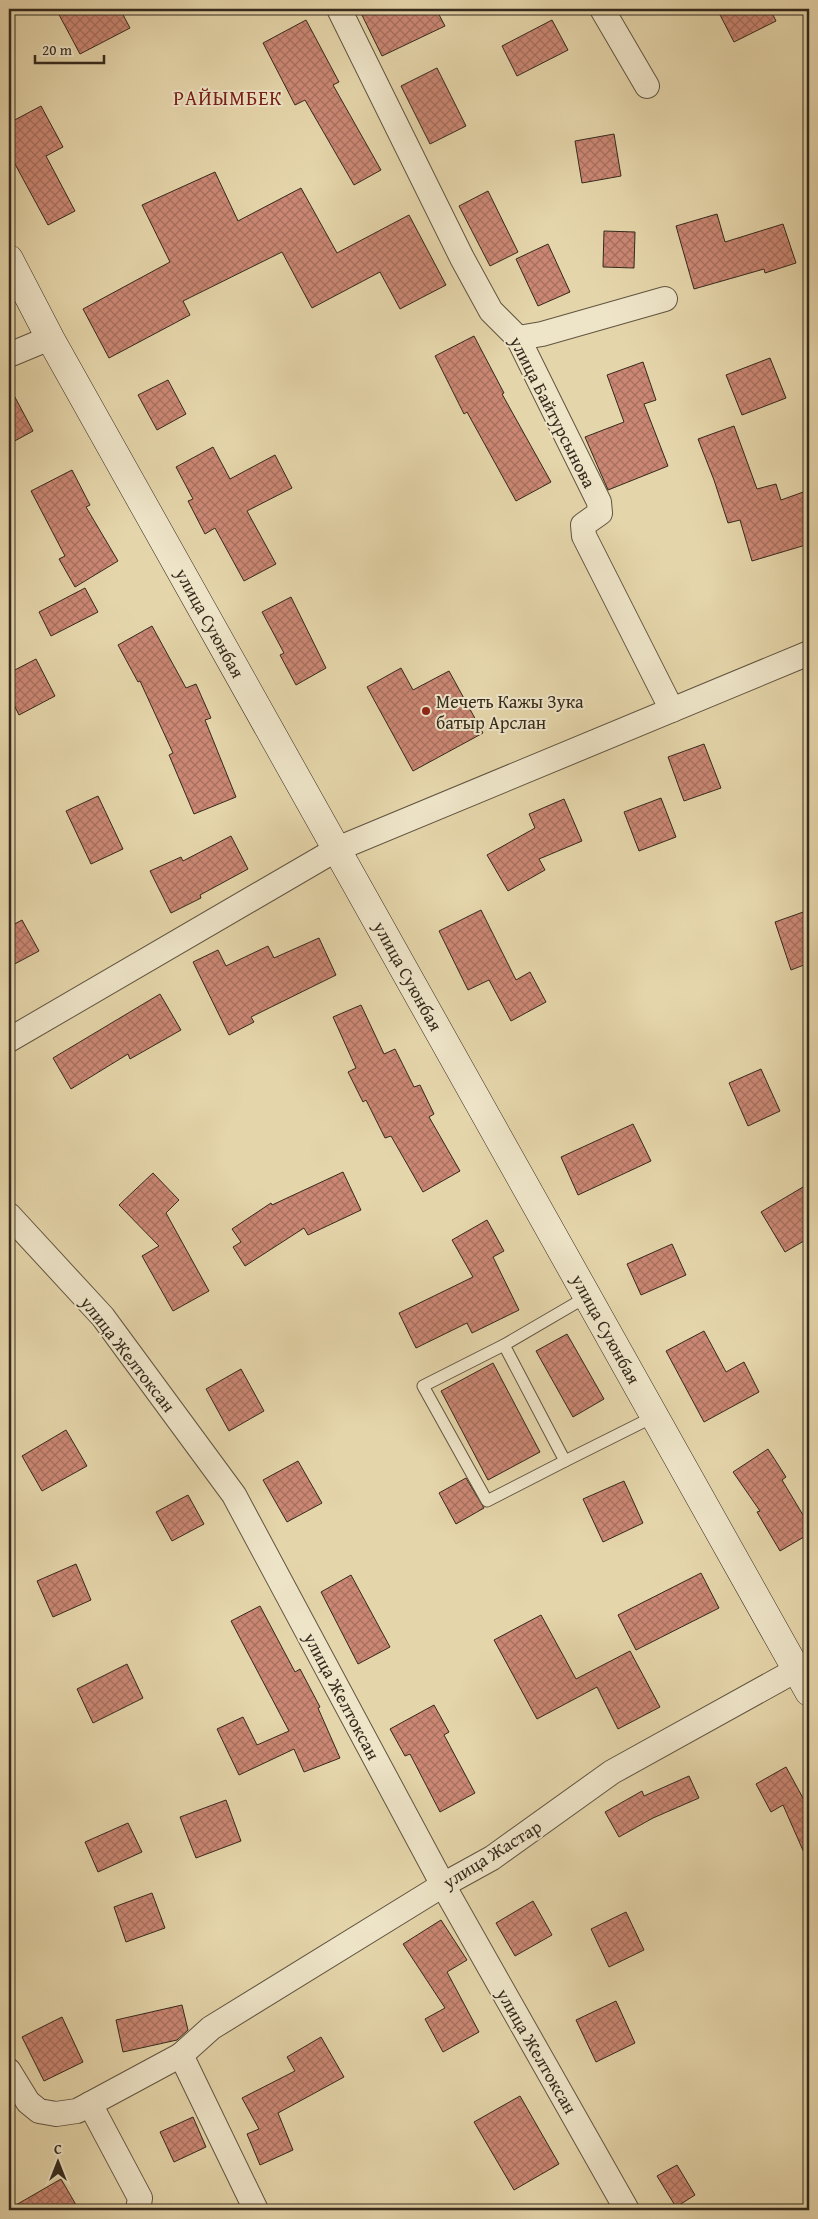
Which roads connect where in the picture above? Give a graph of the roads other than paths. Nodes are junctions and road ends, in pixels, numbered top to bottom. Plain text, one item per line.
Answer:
1 (339, 9) edge
2 (602, 9) edge
3 (647, 86) dead end
4 (9, 259) edge
5 (665, 299) dead end
6 (50, 338) junction
7 (518, 338) junction
8 (9, 355) edge
9 (809, 653) edge
10 (672, 710) junction
11 (337, 849) junction
12 (9, 1040) edge
13 (9, 1215) edge
14 (588, 1296) junction
15 (504, 1345) junction
16 (655, 1416) junction
17 (565, 1461) junction
18 (803, 1666) edge
19 (809, 1692) edge
20 (443, 1885) junction
21 (181, 2055) junction
22 (9, 2071) edge
23 (90, 2104) junction
24 (138, 2210) edge
25 (256, 2210) edge
26 (627, 2210) edge

1 - 7 street, улица Байтурсынова
2 - 3 street
4 - 6 main road, улица Суюнбая
5 - 7 street
6 - 8 street
6 - 11 main road, улица Суюнбая
7 - 10 street, улица Байтурсынова
9 - 10 street
10 - 11 street
11 - 12 street
11 - 14 main road, улица Суюнбая
13 - 20 street, улица Желтоксан
14 - 15 lane
14 - 16 main road, улица Суюнбая
15 - 17 lane
15 - 17 lane
16 - 17 lane
16 - 18 main road, улица Суюнбая
18 - 19 main road, улица Суюнбая
18 - 20 street, улица Жастар
20 - 21 street, улица Жастар
20 - 26 street, улица Желтоксан
21 - 23 street, улица Жастар
21 - 25 street
22 - 23 street, улица Жастар
23 - 24 street

